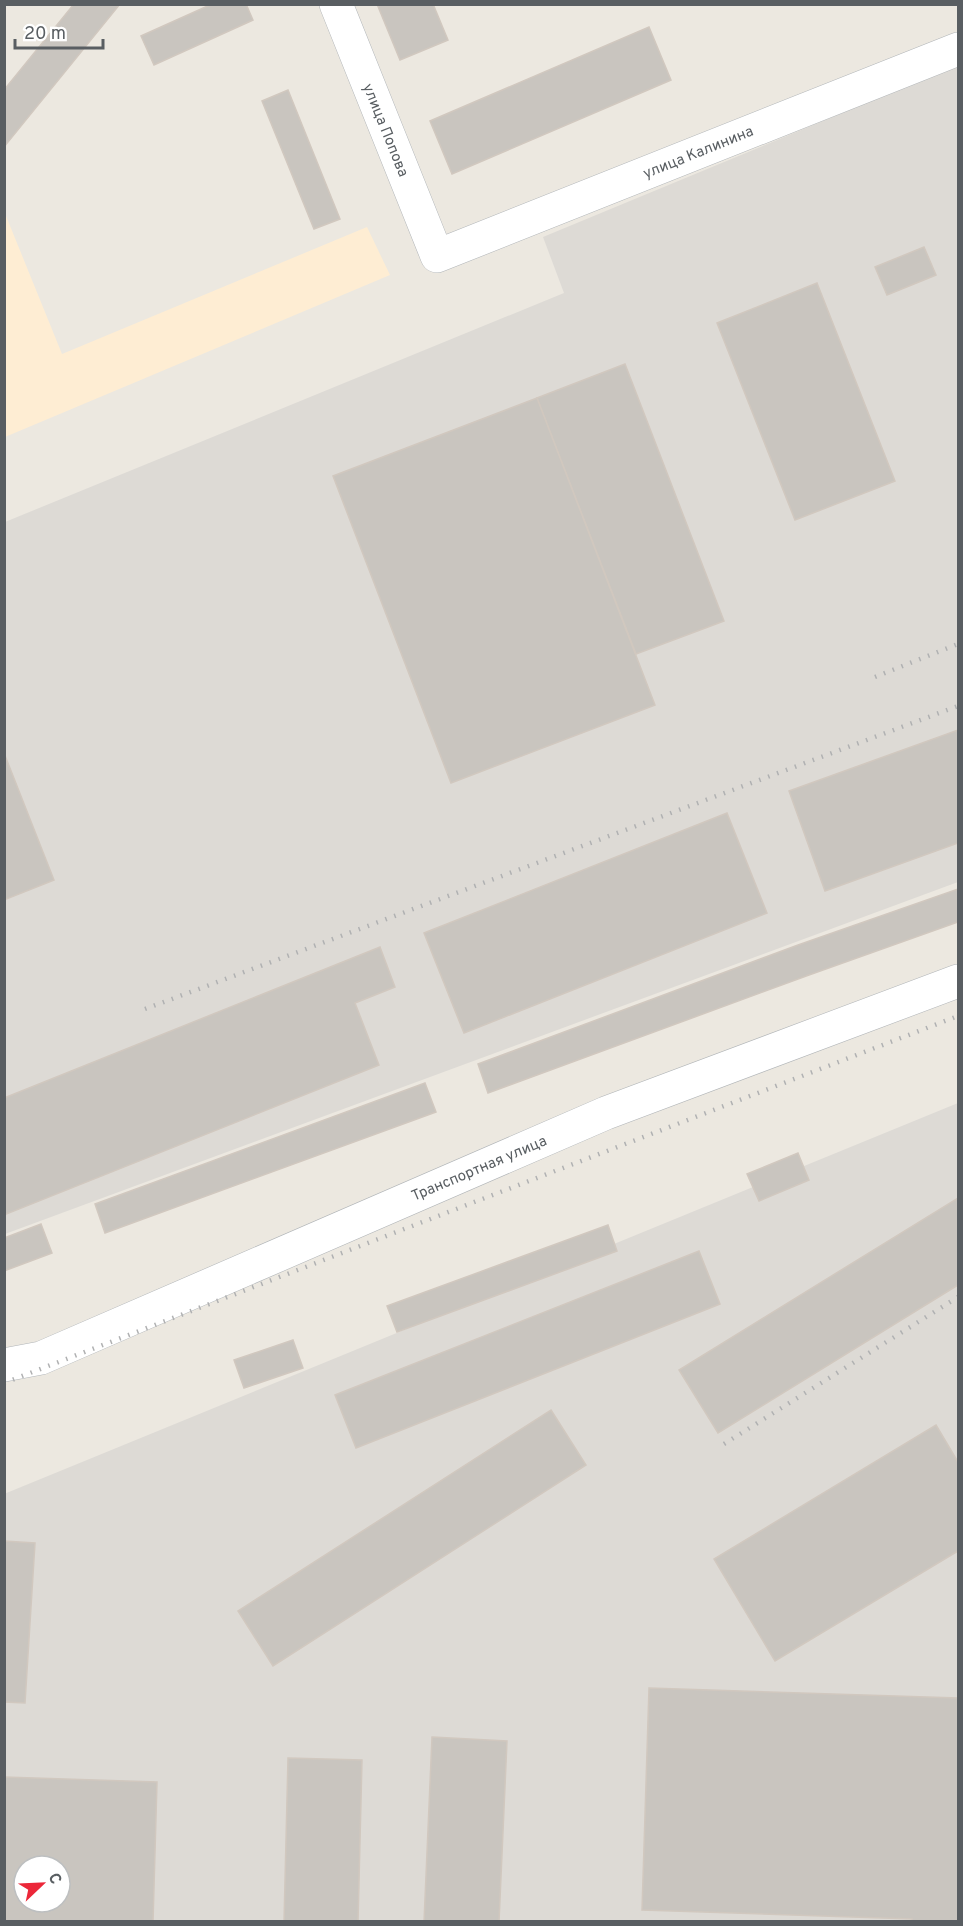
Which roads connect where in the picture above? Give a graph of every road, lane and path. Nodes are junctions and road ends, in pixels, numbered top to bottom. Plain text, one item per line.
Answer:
1 (336, 4) edge
2 (958, 49) edge
3 (437, 256) joint
4 (958, 981) edge
5 (4, 1365) edge

1 - 3 street, улица Попова
2 - 3 street, улица Калинина
4 - 5 street, Транспортная улица

